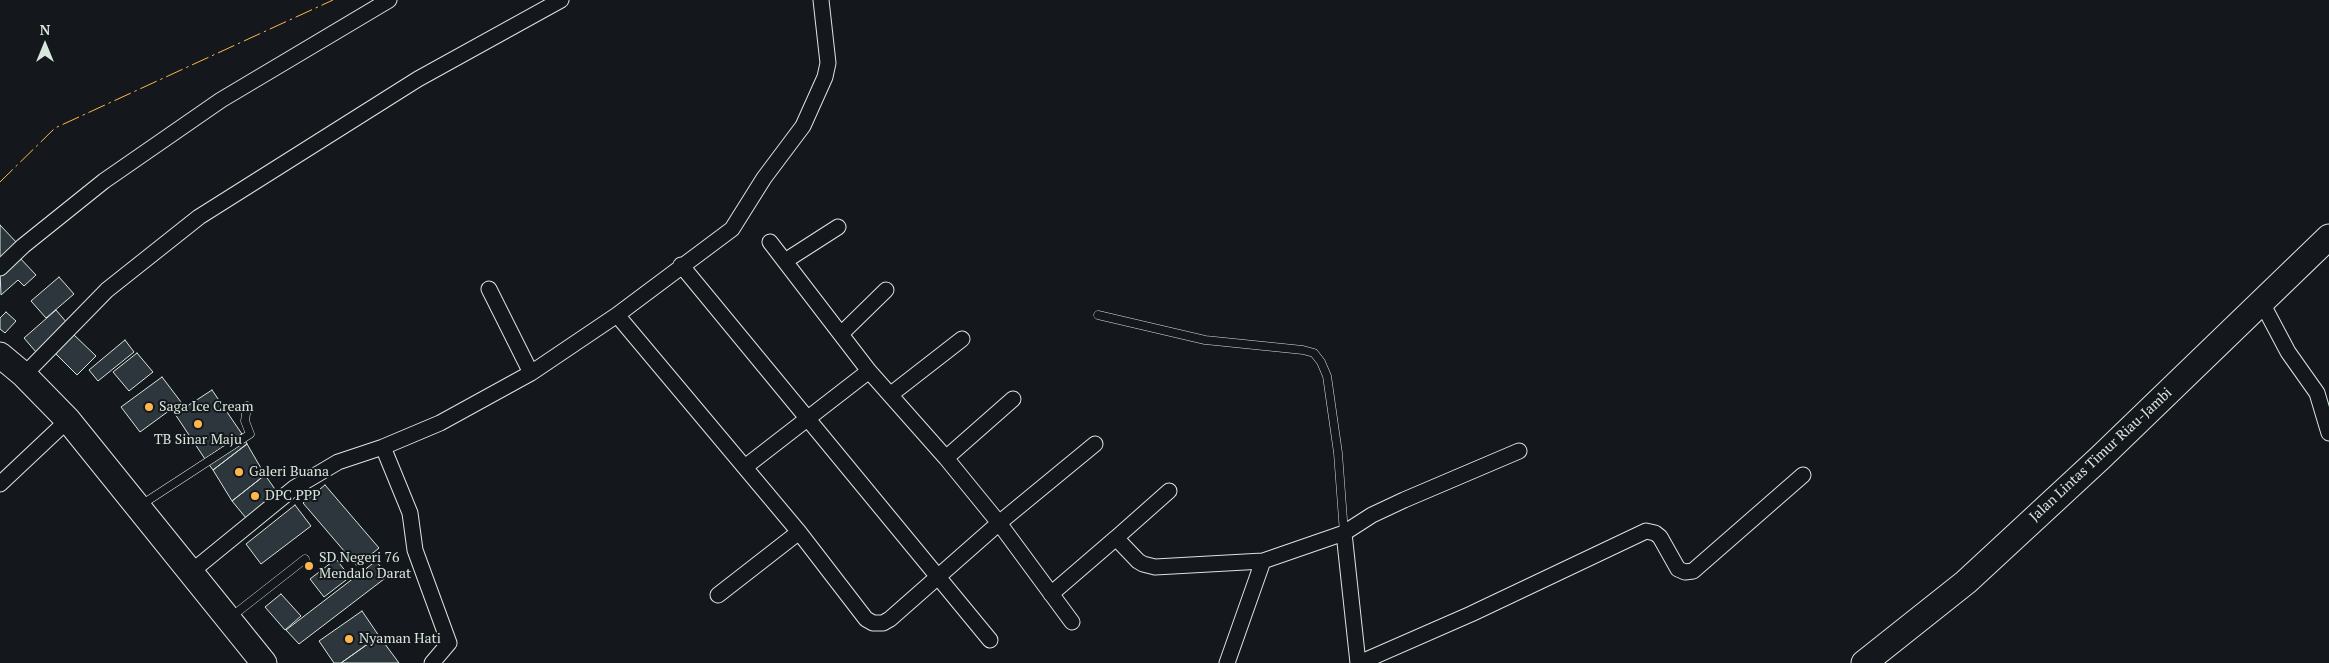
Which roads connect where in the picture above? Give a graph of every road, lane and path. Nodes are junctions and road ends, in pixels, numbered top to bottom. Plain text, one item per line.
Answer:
1 (389, 0) edge
2 (560, 0) edge
3 (821, 0) edge
4 (838, 227) dead end
5 (2329, 237) edge
6 (770, 242) dead end
7 (785, 261) junction
8 (681, 265) junction
9 (0, 268) edge
10 (489, 289) dead end
11 (886, 290) dead end
12 (2262, 301) junction
13 (617, 315) junction
14 (1098, 315) dead end
15 (841, 334) junction
16 (962, 339) dead end
17 (2, 359) edge
18 (869, 371) junction
19 (532, 373) junction
20 (24, 375) junction
21 (890, 395) junction
22 (1014, 399) dead end
23 (247, 406) dead end
24 (2326, 411) edge
25 (809, 418) junction
26 (68, 420) junction
27 (2329, 433) edge
28 (1094, 444) dead end
29 (383, 448) junction
30 (1519, 451) dead end
31 (946, 458) junction
32 (745, 467) junction
33 (1803, 475) dead end
34 (0, 484) edge
35 (1168, 491) dead end
36 (139, 506) junction
37 (999, 523) junction
38 (799, 532) junction
39 (1344, 533) junction
40 (1116, 538) junction
41 (305, 559) dead end
42 (1263, 561) junction
43 (191, 572) junction
44 (938, 577) junction
45 (1051, 594) junction
46 (718, 595) dead end
47 (230, 618) junction
48 (1072, 622) dead end
49 (990, 640) dead end
50 (264, 663) edge
51 (432, 663) edge
52 (1227, 663) edge
53 (1359, 663) edge
54 (1864, 663) edge

1 - 9 street
2 - 20 street
3 - 8 street
4 - 7 street
5 - 12 highway, Jalan Lintas Timur Riau-Jambi
6 - 7 street
7 - 15 street
8 - 13 street
8 - 25 street
10 - 19 street
11 - 15 street
12 - 24 street
12 - 54 highway, Jalan Lintas Timur Riau-Jambi
13 - 19 street
13 - 32 street
14 - 39 lane
15 - 18 street
16 - 21 street
17 - 20 highway
18 - 21 street
18 - 25 street
19 - 29 street
20 - 26 highway
21 - 31 street
22 - 31 street
23 - 36 lane
24 - 27 street
25 - 32 street
25 - 44 street
26 - 34 street
26 - 36 highway
28 - 37 street
29 - 43 street
29 - 51 street
30 - 39 street
31 - 37 street
32 - 38 street
33 - 53 street
35 - 40 street
36 - 43 highway
37 - 44 street
37 - 45 street
38 - 44 street
38 - 46 street
39 - 42 street
39 - 53 street
40 - 42 street
40 - 45 street
41 - 47 lane
42 - 52 street
43 - 47 highway
44 - 49 street
45 - 48 street
47 - 50 highway

